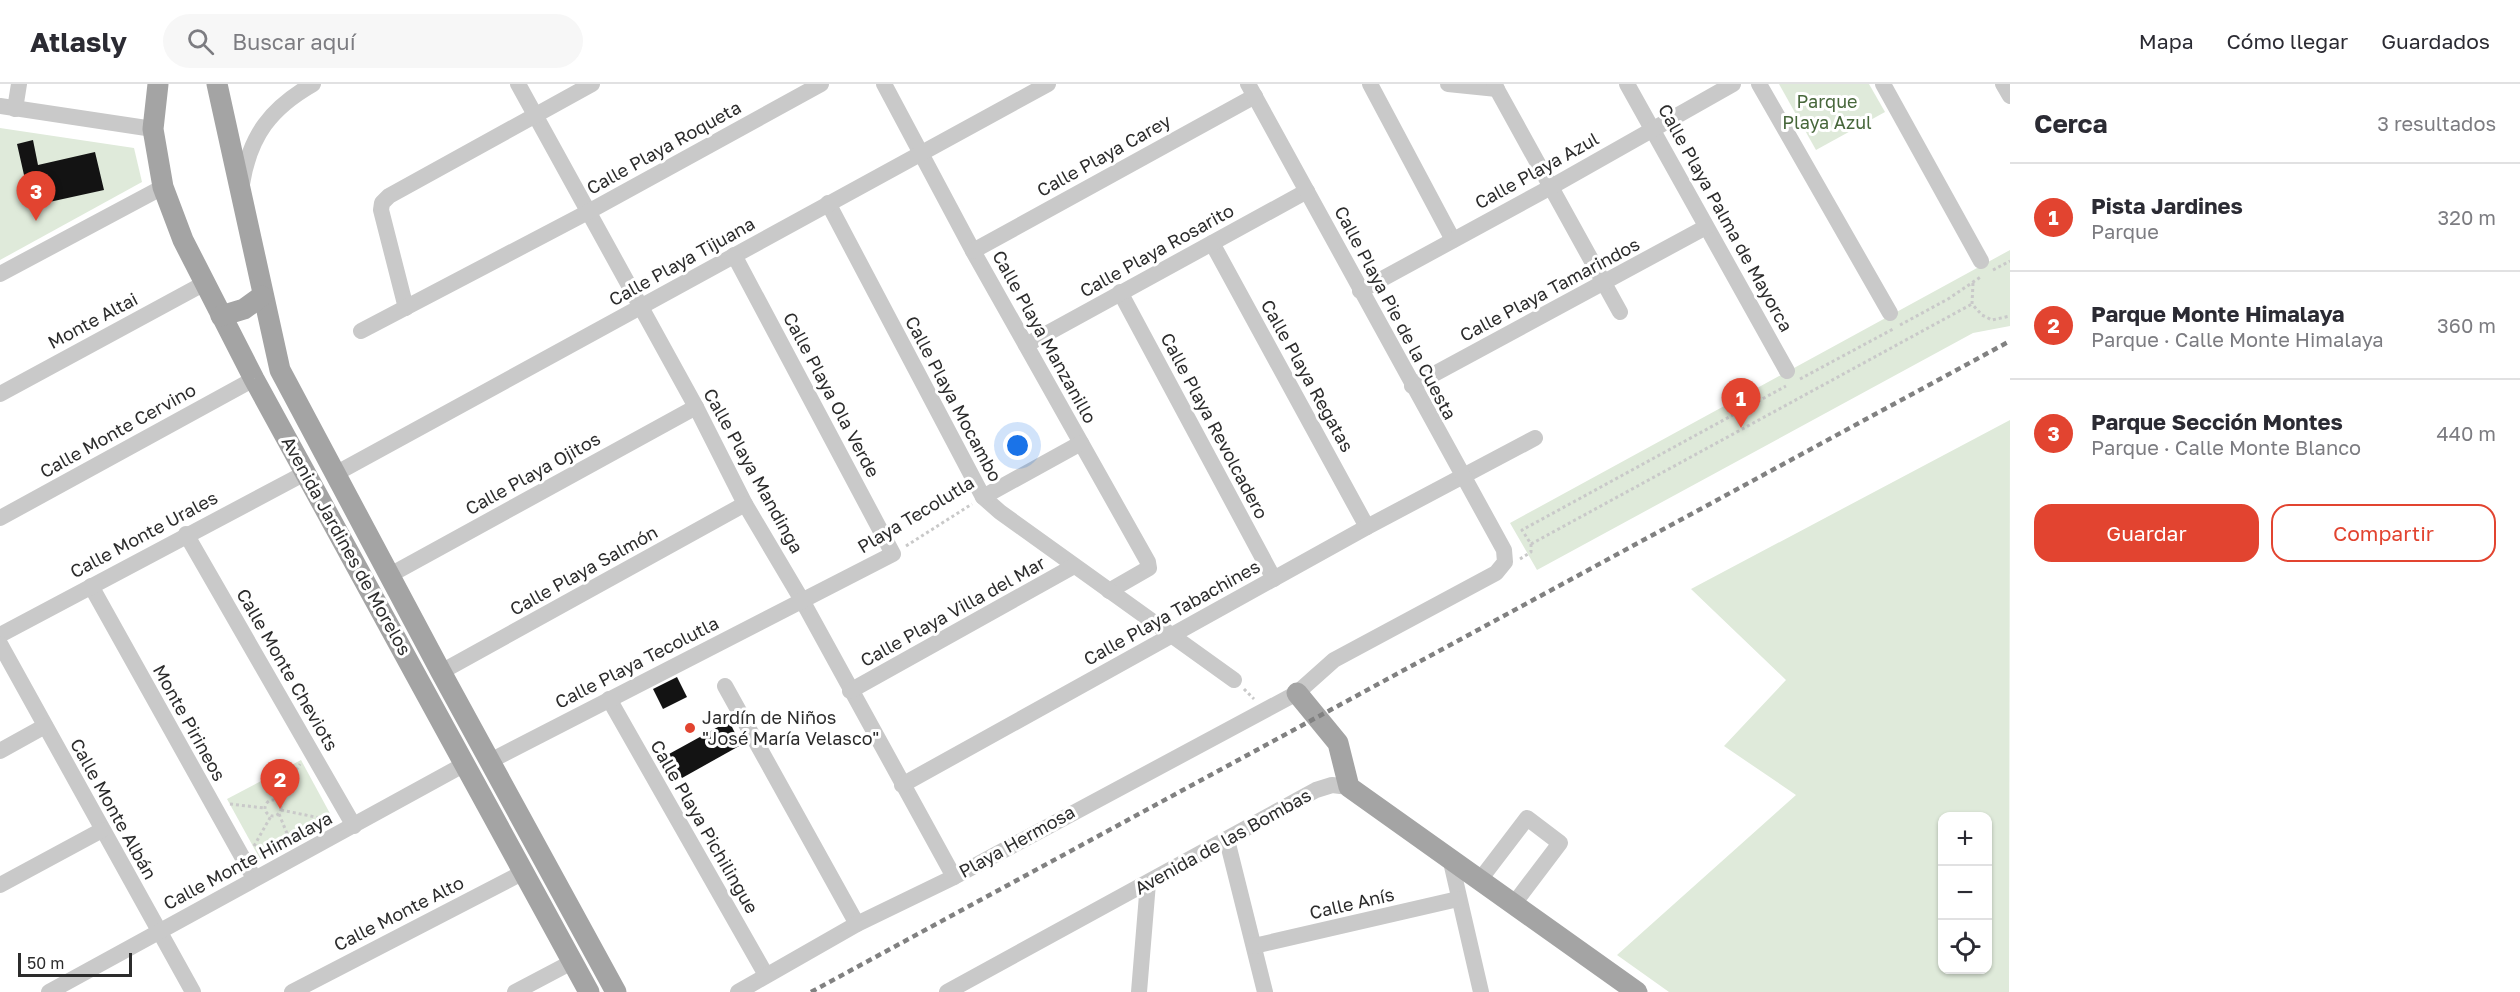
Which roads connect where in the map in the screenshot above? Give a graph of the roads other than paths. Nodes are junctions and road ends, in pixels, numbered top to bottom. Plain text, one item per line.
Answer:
1 (19, 84) edge
2 (158, 84) edge
3 (217, 84) edge
4 (313, 84) edge
5 (518, 84) edge
6 (592, 84) edge
7 (821, 84) edge
8 (884, 84) edge
9 (1048, 84) edge
10 (1370, 84) edge
11 (1448, 84) edge
12 (1628, 84) edge
13 (1733, 84) edge
14 (1759, 84) edge
15 (1883, 84) edge
16 (2003, 84) edge
17 (1496, 87) edge
18 (1251, 90) edge
19 (2010, 96) edge
20 (8, 107) edge
21 (535, 115) junction
22 (1653, 128) junction
23 (153, 129) junction
24 (922, 153) junction
25 (163, 187) junction
26 (1551, 188) junction
27 (1307, 191) junction
28 (240, 193) junction
29 (828, 203) junction
30 (588, 212) junction
31 (1706, 227) junction
32 (1453, 240) junction
33 (1212, 243) junction
34 (973, 251) junction
35 (734, 255) junction
36 (1981, 261) dead end
37 (0, 274) edge
38 (205, 283) junction
39 (1604, 283) junction
40 (1360, 291) junction
41 (1120, 292) junction
42 (262, 296) junction
43 (641, 307) junction
44 (406, 308) junction
45 (1620, 312) dead end
46 (1890, 313) dead end
47 (221, 316) junction
48 (361, 331) dead end
49 (1026, 345) junction
50 (254, 379) junction
51 (1790, 379) road end
52 (1412, 386) junction
53 (0, 394) edge
54 (696, 407) junction
55 (1535, 438) dead end
56 (1081, 443) junction
57 (307, 472) junction
58 (335, 474) junction
59 (1462, 477) junction
60 (983, 497) junction
61 (745, 504) junction
62 (0, 518) edge
63 (1367, 527) junction
64 (186, 534) junction
65 (894, 554) joint
66 (1505, 562) joint
67 (1074, 566) junction
68 (390, 575) junction
69 (1274, 579) junction
70 (91, 586) junction
71 (1109, 591) junction
72 (803, 602) junction
73 (0, 635) edge
74 (1173, 636) junction
75 (0, 644) edge
76 (441, 672) junction
77 (1234, 680) road end
78 (725, 687) dead end
79 (850, 691) junction
80 (1297, 693) junction
81 (609, 699) junction
82 (45, 726) junction
83 (0, 751) edge
84 (490, 762) junction
85 (465, 764) junction
86 (902, 784) junction
87 (1349, 787) junction
88 (515, 808) junction
89 (494, 819) junction
90 (354, 826) junction
91 (102, 830) junction
92 (1227, 840) junction
93 (1451, 862) junction
94 (524, 872) junction
95 (954, 877) junction
96 (254, 878) junction
97 (1479, 881) junction
98 (1148, 883) junction
99 (0, 885) edge
100 (1458, 899) junction
101 (1513, 905) junction
102 (857, 924) junction
103 (158, 931) junction
104 (1254, 946) junction
105 (572, 962) junction
106 (766, 975) junction
107 (60, 989) edge
108 (193, 992) edge
109 (292, 992) edge
110 (515, 992) edge
111 (589, 992) edge
112 (616, 992) edge
113 (738, 992) edge
114 (947, 992) edge
115 (1139, 992) edge
116 (1265, 992) edge
117 (1481, 992) edge
118 (1637, 992) edge

1 - 20 street
2 - 23 main road, Avenida Jardines de Morelos
3 - 28 main road, Avenida Jardines de Morelos
4 - 28 street
5 - 21 street, Calle Playa Mandinga
6 - 21 street
7 - 30 street, Calle Playa Roqueta
8 - 24 street, Calle Playa Manzanillo
9 - 24 street, Calle Playa Tijuana
10 - 32 street
11 - 17 street
12 - 22 street, Calle Playa Palma de Mayorca
13 - 22 street, Calle Playa Azul
14 - 46 street
15 - 36 street
16 - 19 street
17 - 26 street
18 - 27 street, Calle Playa Pie de la Cuesta
18 - 34 street, Calle Playa Carey
20 - 23 street
21 - 30 street, Calle Playa Mandinga
21 - 44 street
22 - 26 street, Calle Playa Azul
22 - 31 street, Calle Playa Palma de Mayorca
23 - 25 main road, Avenida Jardines de Morelos
24 - 29 street, Calle Playa Tijuana
24 - 34 street, Calle Playa Manzanillo
25 - 37 street
25 - 38 main road, Avenida Jardines de Morelos
26 - 32 street, Calle Playa Azul
26 - 39 street
27 - 33 street, Calle Playa Rosarito
27 - 40 street, Calle Playa Pie de la Cuesta
28 - 42 main road, Avenida Jardines de Morelos
29 - 35 street, Calle Playa Tijuana
29 - 60 street, Calle Playa Mocambo
30 - 43 street, Calle Playa Mandinga
30 - 44 street, Calle Playa Roqueta
31 - 39 street, Calle Playa Tamarindos
31 - 51 street, Calle Playa Palma de Mayorca
32 - 40 street, Calle Playa Azul
33 - 41 street, Calle Playa Rosarito
33 - 63 street, Calle Playa Regatas
34 - 49 street, Calle Playa Manzanillo
35 - 43 street, Calle Playa Tijuana
35 - 65 street, Calle Playa Ola Verde
38 - 47 main road, Avenida Jardines de Morelos
38 - 53 street, Monte Altai
39 - 45 street
39 - 52 street, Calle Playa Tamarindos
40 - 52 street, Calle Playa Pie de la Cuesta
41 - 49 street, Calle Playa Rosarito
41 - 69 street, Calle Playa Revolcadero
42 - 47 main road
42 - 58 main road, Avenida Jardines de Morelos
43 - 54 street, Calle Playa Mandinga
43 - 58 street, Calle Playa Tijuana
44 - 48 street, Calle Playa Roqueta
47 - 50 main road, Avenida Jardines de Morelos
49 - 56 street, Calle Playa Manzanillo
50 - 57 main road, Avenida Jardines de Morelos
50 - 62 street, Calle Monte Cervino
52 - 59 street, Calle Playa Pie de la Cuesta
54 - 61 street, Calle Playa Mandinga
54 - 68 street, Calle Playa Ojitos
55 - 59 street, Calle Playa Tabachines
56 - 60 street, Playa Tecolutla
56 - 71 street, Calle Playa Manzanillo
57 - 64 street, Calle Monte Urales
57 - 85 main road, Avenida Jardines de Morelos
58 - 68 main road, Avenida Jardines de Morelos
59 - 63 street, Calle Playa Tabachines
59 - 66 street, Calle Playa Pie de la Cuesta
60 - 67 street, Calle Playa Mocambo
61 - 72 street, Calle Playa Mandinga
61 - 76 street, Calle Playa Salmón
63 - 69 street, Calle Playa Tabachines
64 - 70 street, Calle Monte Urales
64 - 90 street, Calle Monte Cheviots
65 - 72 street, Playa Tecolutla
66 - 80 street, Playa Hermosa
67 - 71 street, Calle Playa Mocambo
67 - 79 street, Calle Playa Villa del Mar
68 - 76 main road, Avenida Jardines de Morelos
69 - 74 street, Calle Playa Tabachines
70 - 73 street, Calle Monte Urales
70 - 96 street, Monte Pirineos
71 - 74 street, Calle Playa Mocambo
72 - 79 street, Calle Playa Mandinga
72 - 81 street, Calle Playa Tecolutla
74 - 77 street, Calle Playa Mocambo
74 - 86 street, Calle Playa Tabachines
75 - 82 street, Calle Monte Albán
76 - 84 main road, Avenida Jardines de Morelos
78 - 102 street
79 - 86 street, Calle Playa Mandinga
80 - 87 main road
80 - 95 street, Playa Hermosa
81 - 84 street, Calle Playa Tecolutla
81 - 106 street, Calle Playa Pichilingue
82 - 83 street
82 - 91 street, Calle Monte Albán
84 - 88 main road, Avenida Jardines de Morelos
85 - 89 main road, Avenida Jardines de Morelos
85 - 90 street, Calle Monte Himalaya
86 - 95 street, Calle Playa Mandinga
87 - 92 street, Avenida de las Bombas
87 - 93 main road
88 - 89 main road
88 - 112 main road, Avenida Jardines de Morelos
89 - 94 main road, Avenida Jardines de Morelos
90 - 96 street, Calle Monte Himalaya
91 - 99 street
91 - 103 street, Calle Monte Albán
92 - 98 street, Avenida de las Bombas
92 - 104 street
93 - 97 main road
93 - 100 street
94 - 105 main road, Avenida Jardines de Morelos
94 - 109 street, Calle Monte Alto
95 - 102 street, Playa Hermosa
96 - 103 street, Calle Monte Himalaya
97 - 101 main road
97 - 101 street
98 - 114 street, Avenida de las Bombas
98 - 115 street
100 - 104 street, Calle Anís
100 - 117 street
101 - 118 main road
102 - 106 street, Playa Hermosa
103 - 107 street, Calle Monte Himalaya
103 - 108 street, Calle Monte Albán
104 - 116 street
105 - 110 street
105 - 111 main road, Avenida Jardines de Morelos
106 - 113 street, Playa Hermosa

